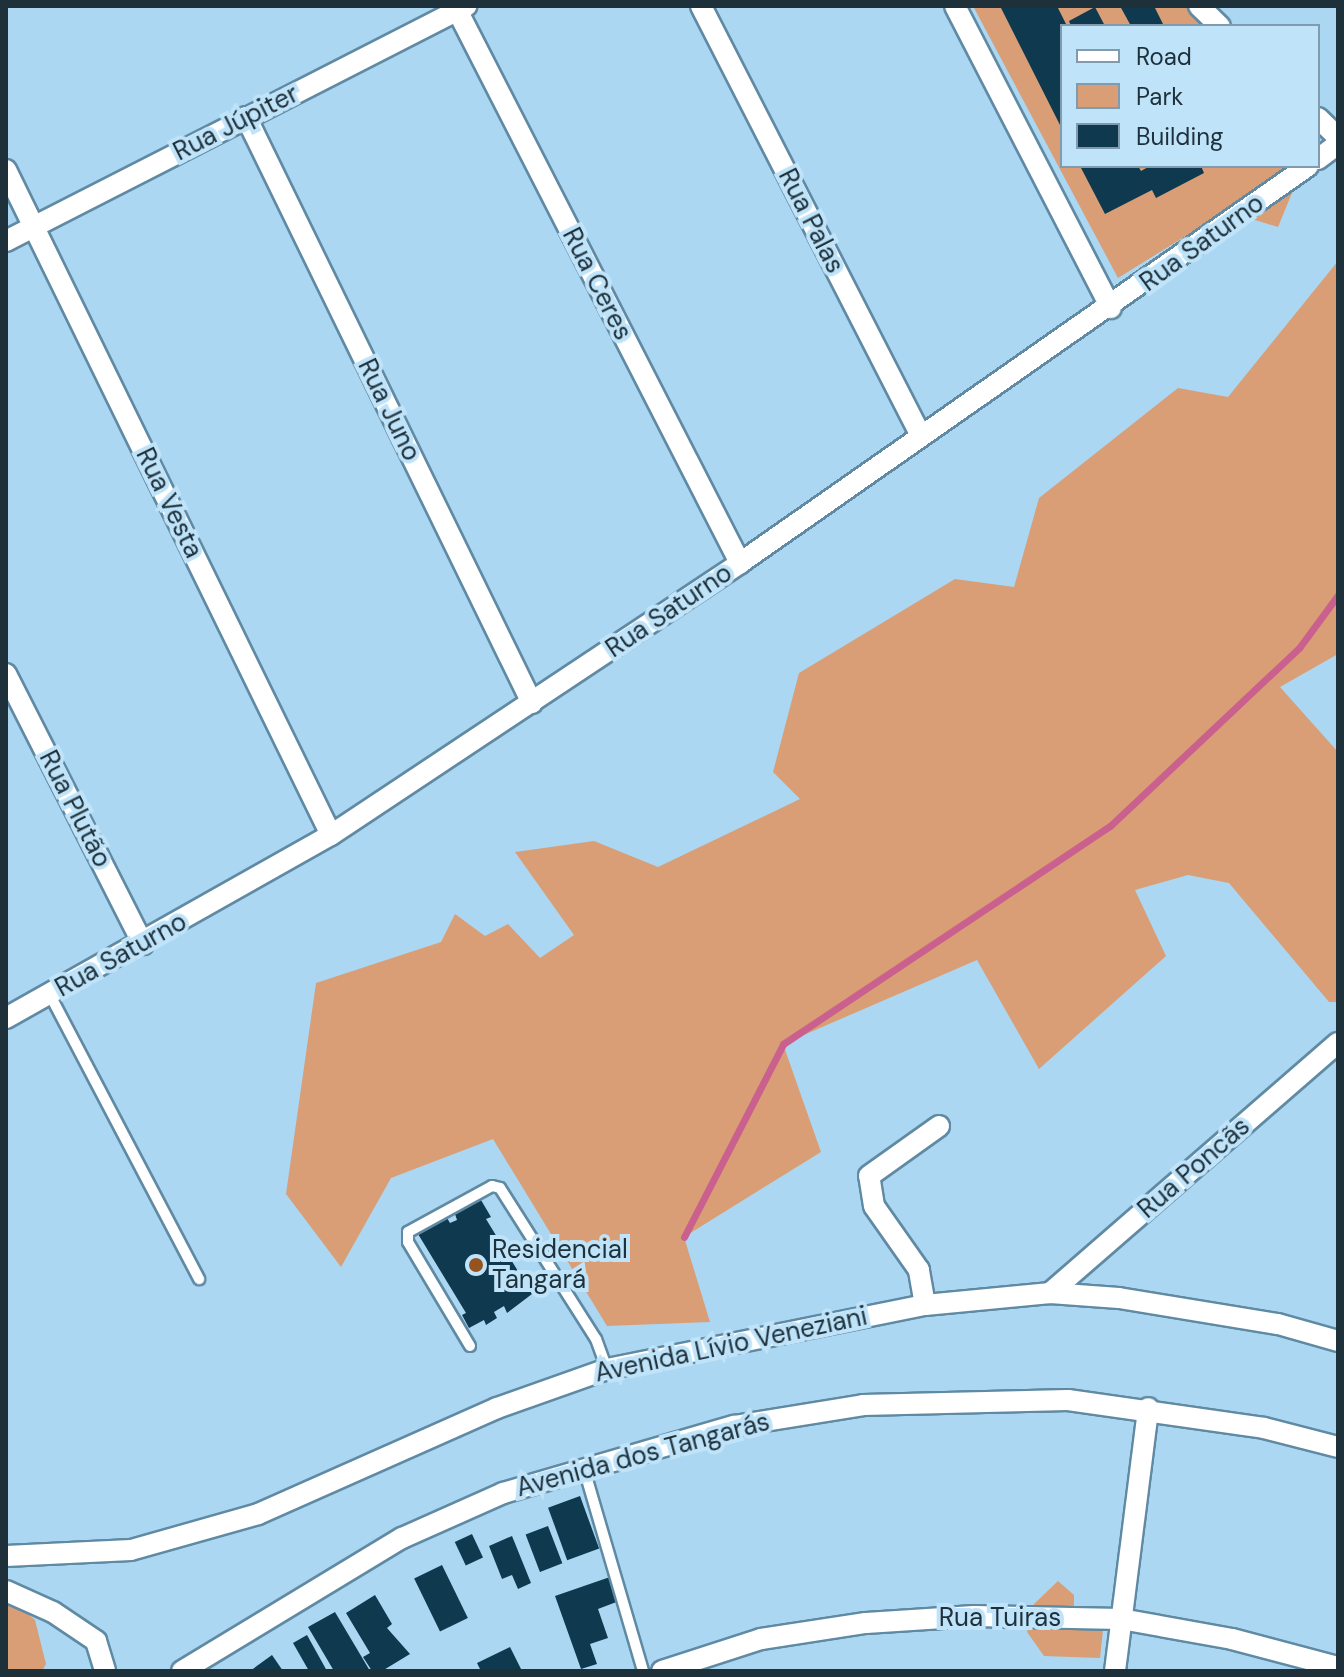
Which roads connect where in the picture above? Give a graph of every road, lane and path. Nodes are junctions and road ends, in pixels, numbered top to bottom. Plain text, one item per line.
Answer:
1 (701, 6) edge
2 (955, 6) edge
3 (1199, 6) edge
4 (459, 7) edge
5 (1218, 24) edge
6 (246, 117) junction
7 (1320, 120) edge
8 (1338, 137) edge
9 (1338, 144) edge
10 (1320, 158) edge
11 (1305, 168) edge
12 (6, 170) edge
13 (34, 227) junction
14 (6, 241) edge
15 (1111, 308) junction
16 (921, 436) junction
17 (740, 563) junction
18 (6, 674) edge
19 (532, 703) junction
20 (331, 835) junction
21 (143, 944) junction
22 (50, 995) junction
23 (6, 1018) edge
24 (1338, 1043) edge
25 (939, 1126) dead end
26 (199, 1279) dead end
27 (1050, 1293) junction
28 (925, 1305) junction
29 (1338, 1341) edge
30 (470, 1346) dead end
31 (607, 1369) junction
32 (1148, 1408) junction
33 (1338, 1447) edge
34 (584, 1468) junction
35 (6, 1556) edge
36 (6, 1591) edge
37 (1121, 1619) junction
38 (1338, 1667) edge
39 (105, 1671) edge
40 (182, 1671) edge
41 (643, 1671) edge
42 (662, 1671) edge
43 (1115, 1671) edge

1 - 16 street, Rua Palas
2 - 15 street
3 - 5 street
4 - 6 street, Rua Júpiter
4 - 17 street, Rua Ceres
6 - 13 street, Rua Júpiter
6 - 19 street, Rua Juno
7 - 8 street
9 - 10 street
11 - 15 street, Rua Saturno
12 - 13 street, Rua Vesta
13 - 14 street, Rua Júpiter
13 - 20 street, Rua Vesta
15 - 16 street, Rua Saturno
16 - 17 street, Rua Saturno
17 - 19 street, Rua Saturno
18 - 21 street, Rua Plutão
19 - 20 street, Rua Saturno
20 - 21 street, Rua Saturno
21 - 22 street, Rua Saturno
22 - 23 street, Rua Saturno
22 - 26 lane
24 - 27 street, Rua Poncãs
25 - 28 street
27 - 28 street, Avenida Lívio Veneziani
27 - 29 street, Avenida Lívio Veneziani
28 - 31 street, Avenida Lívio Veneziani
30 - 31 lane
31 - 35 street, Avenida Lívio Veneziani
32 - 33 street, Avenida dos Tangarás
32 - 34 street, Avenida dos Tangarás
32 - 37 street
34 - 40 street, Avenida dos Tangarás
34 - 41 lane
36 - 39 street
37 - 38 street, Rua Tuiras
37 - 42 street, Rua Tuiras
37 - 43 street

